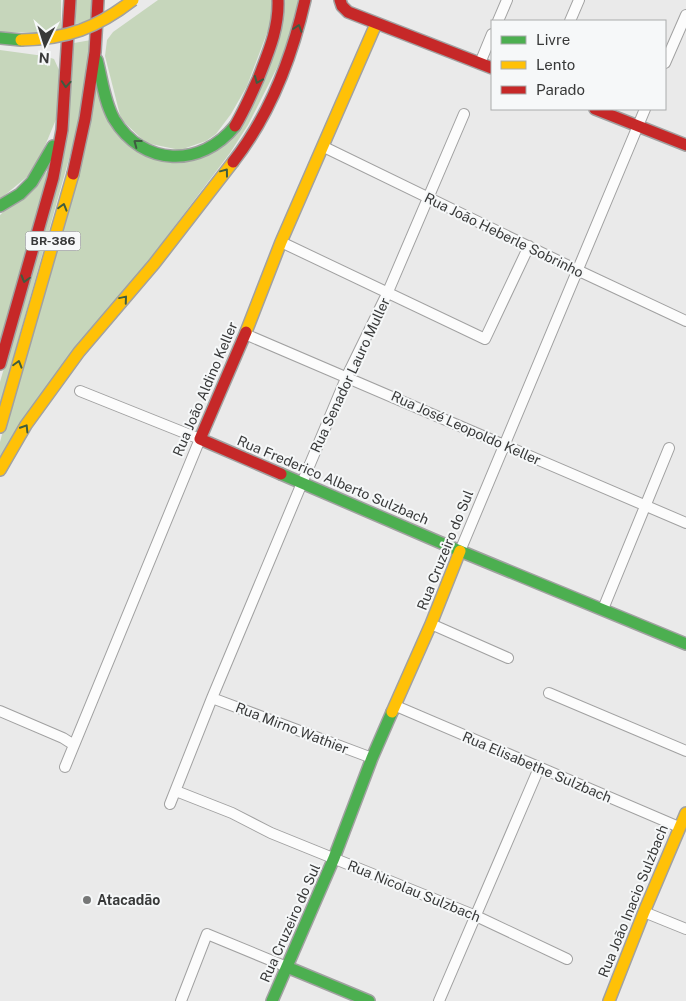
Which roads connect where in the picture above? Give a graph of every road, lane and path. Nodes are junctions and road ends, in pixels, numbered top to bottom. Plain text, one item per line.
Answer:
1 (70, 0) edge
2 (98, 0) edge
3 (133, 0) edge
4 (278, 0) edge
5 (305, 0) edge
6 (340, 0) edge
7 (507, 0) edge
8 (579, 0) edge
9 (686, 15) edge
10 (498, 20) edge
11 (570, 20) edge
12 (376, 24) junction
13 (491, 36) edge
14 (0, 38) edge
15 (95, 52) junction
16 (666, 61) edge
17 (480, 63) junction
18 (491, 68) edge
19 (597, 110) edge
20 (645, 110) edge
21 (464, 114) dead end
22 (637, 126) junction
23 (62, 130) junction
24 (686, 146) edge
25 (324, 147) junction
26 (429, 198) junction
27 (0, 206) edge
28 (281, 242) junction
29 (528, 246) junction
30 (577, 270) junction
31 (387, 294) junction
32 (686, 321) edge
33 (245, 334) junction
34 (0, 364) edge
35 (347, 376) junction
36 (80, 391) dead end
37 (0, 427) edge
38 (200, 439) junction
39 (505, 446) junction
40 (669, 448) dead end
41 (0, 470) edge
42 (302, 483) junction
43 (646, 506) junction
44 (686, 523) edge
45 (460, 551) junction
46 (603, 609) junction
47 (431, 624) junction
48 (686, 644) edge
49 (508, 658) dead end
50 (550, 693) dead end
51 (212, 698) junction
52 (396, 706) junction
53 (0, 711) edge
54 (74, 745) junction
55 (686, 751) edge
56 (372, 758) junction
57 (65, 767) dead end
58 (538, 768) junction
59 (176, 791) junction
60 (170, 804) dead end
61 (686, 813) edge
62 (679, 828) junction
63 (334, 858) junction
64 (644, 912) junction
65 (476, 916) junction
66 (686, 929) edge
67 (567, 959) dead end
68 (287, 967) junction
69 (355, 998) edge
70 (181, 1001) edge
71 (272, 1001) edge
72 (369, 1001) edge
73 (439, 1001) edge
74 (609, 1001) edge

1 -> 23 main road, BR-386
2 - 15 main road, BR-386
3 - 14 main road, bridge
4 -> 15 main road
41 -> 5 main road
6 - 12 main road
7 - 10 street
8 - 11 street
9 - 16 street
12 - 17 main road
12 - 25 main road, Rua João Aldino Keller
13 - 17 street
37 -> 15 main road, BR-386
17 - 18 main road
19 - 22 main road
20 - 22 street, Rua Cruzeiro do Sul
21 - 26 street, Rua Senador Lauro Muller
22 - 24 main road
22 - 30 street, Rua Cruzeiro do Sul
23 - 27 main road
23 -> 34 main road, BR-386
25 - 26 street, Rua João Heberle Sobrinho
25 - 28 main road, Rua João Aldino Keller
26 - 29 street, Rua João Heberle Sobrinho
26 - 31 street, Rua Senador Lauro Muller
28 - 31 street
28 - 33 main road, Rua João Aldino Keller
29 - 30 street, Rua João Heberle Sobrinho
29 - 31 street
30 - 32 street, Rua João Heberle Sobrinho
30 - 39 street, Rua Cruzeiro do Sul
31 - 35 street, Rua Senador Lauro Muller
33 - 35 street, Rua José Leopoldo Keller
33 - 38 main road, Rua João Aldino Keller
35 - 39 street, Rua José Leopoldo Keller
35 - 42 street, Rua Senador Lauro Muller
36 - 38 street, Rua Frederico Alberto Sulzbach
38 - 42 main road, Rua Frederico Alberto Sulzbach
38 - 54 street, Rua João Aldino Keller
39 - 43 street, Rua José Leopoldo Keller
39 - 45 street, Rua Cruzeiro do Sul
40 - 43 street
42 - 45 main road, Rua Frederico Alberto Sulzbach
42 - 51 street, Rua Senador Lauro Muller
43 - 44 street, Rua José Leopoldo Keller
43 - 46 street
45 - 46 main road, Rua Frederico Alberto Sulzbach
45 - 47 main road, Rua Cruzeiro do Sul
46 - 48 main road, Rua Frederico Alberto Sulzbach
47 - 49 street
47 - 52 main road, Rua Cruzeiro do Sul
50 - 55 street
51 - 56 street, Rua Mirno Wathier
51 - 59 street, Rua Senador Lauro Muller
52 - 56 main road, Rua Cruzeiro do Sul
52 - 58 street, Rua Elisabethe Sulzbach
53 - 54 street
54 - 57 street, Rua João Aldino Keller
56 - 63 main road, Rua Cruzeiro do Sul
58 - 62 street, Rua Elisabethe Sulzbach
58 - 65 street
59 - 60 street, Rua Senador Lauro Muller
59 - 63 street, Rua Nicolau Sulzbach
61 - 62 main road, Rua João Inacio Sulzbach
62 - 64 main road, Rua João Inacio Sulzbach
63 - 65 street, Rua Nicolau Sulzbach
63 - 68 main road, Rua Cruzeiro do Sul
64 - 66 street
64 - 74 main road, Rua João Inacio Sulzbach
65 - 67 street, Rua Nicolau Sulzbach
65 - 73 street
68 - 69 main road
68 - 70 street
68 - 71 main road, Rua Cruzeiro do Sul
69 - 72 main road

